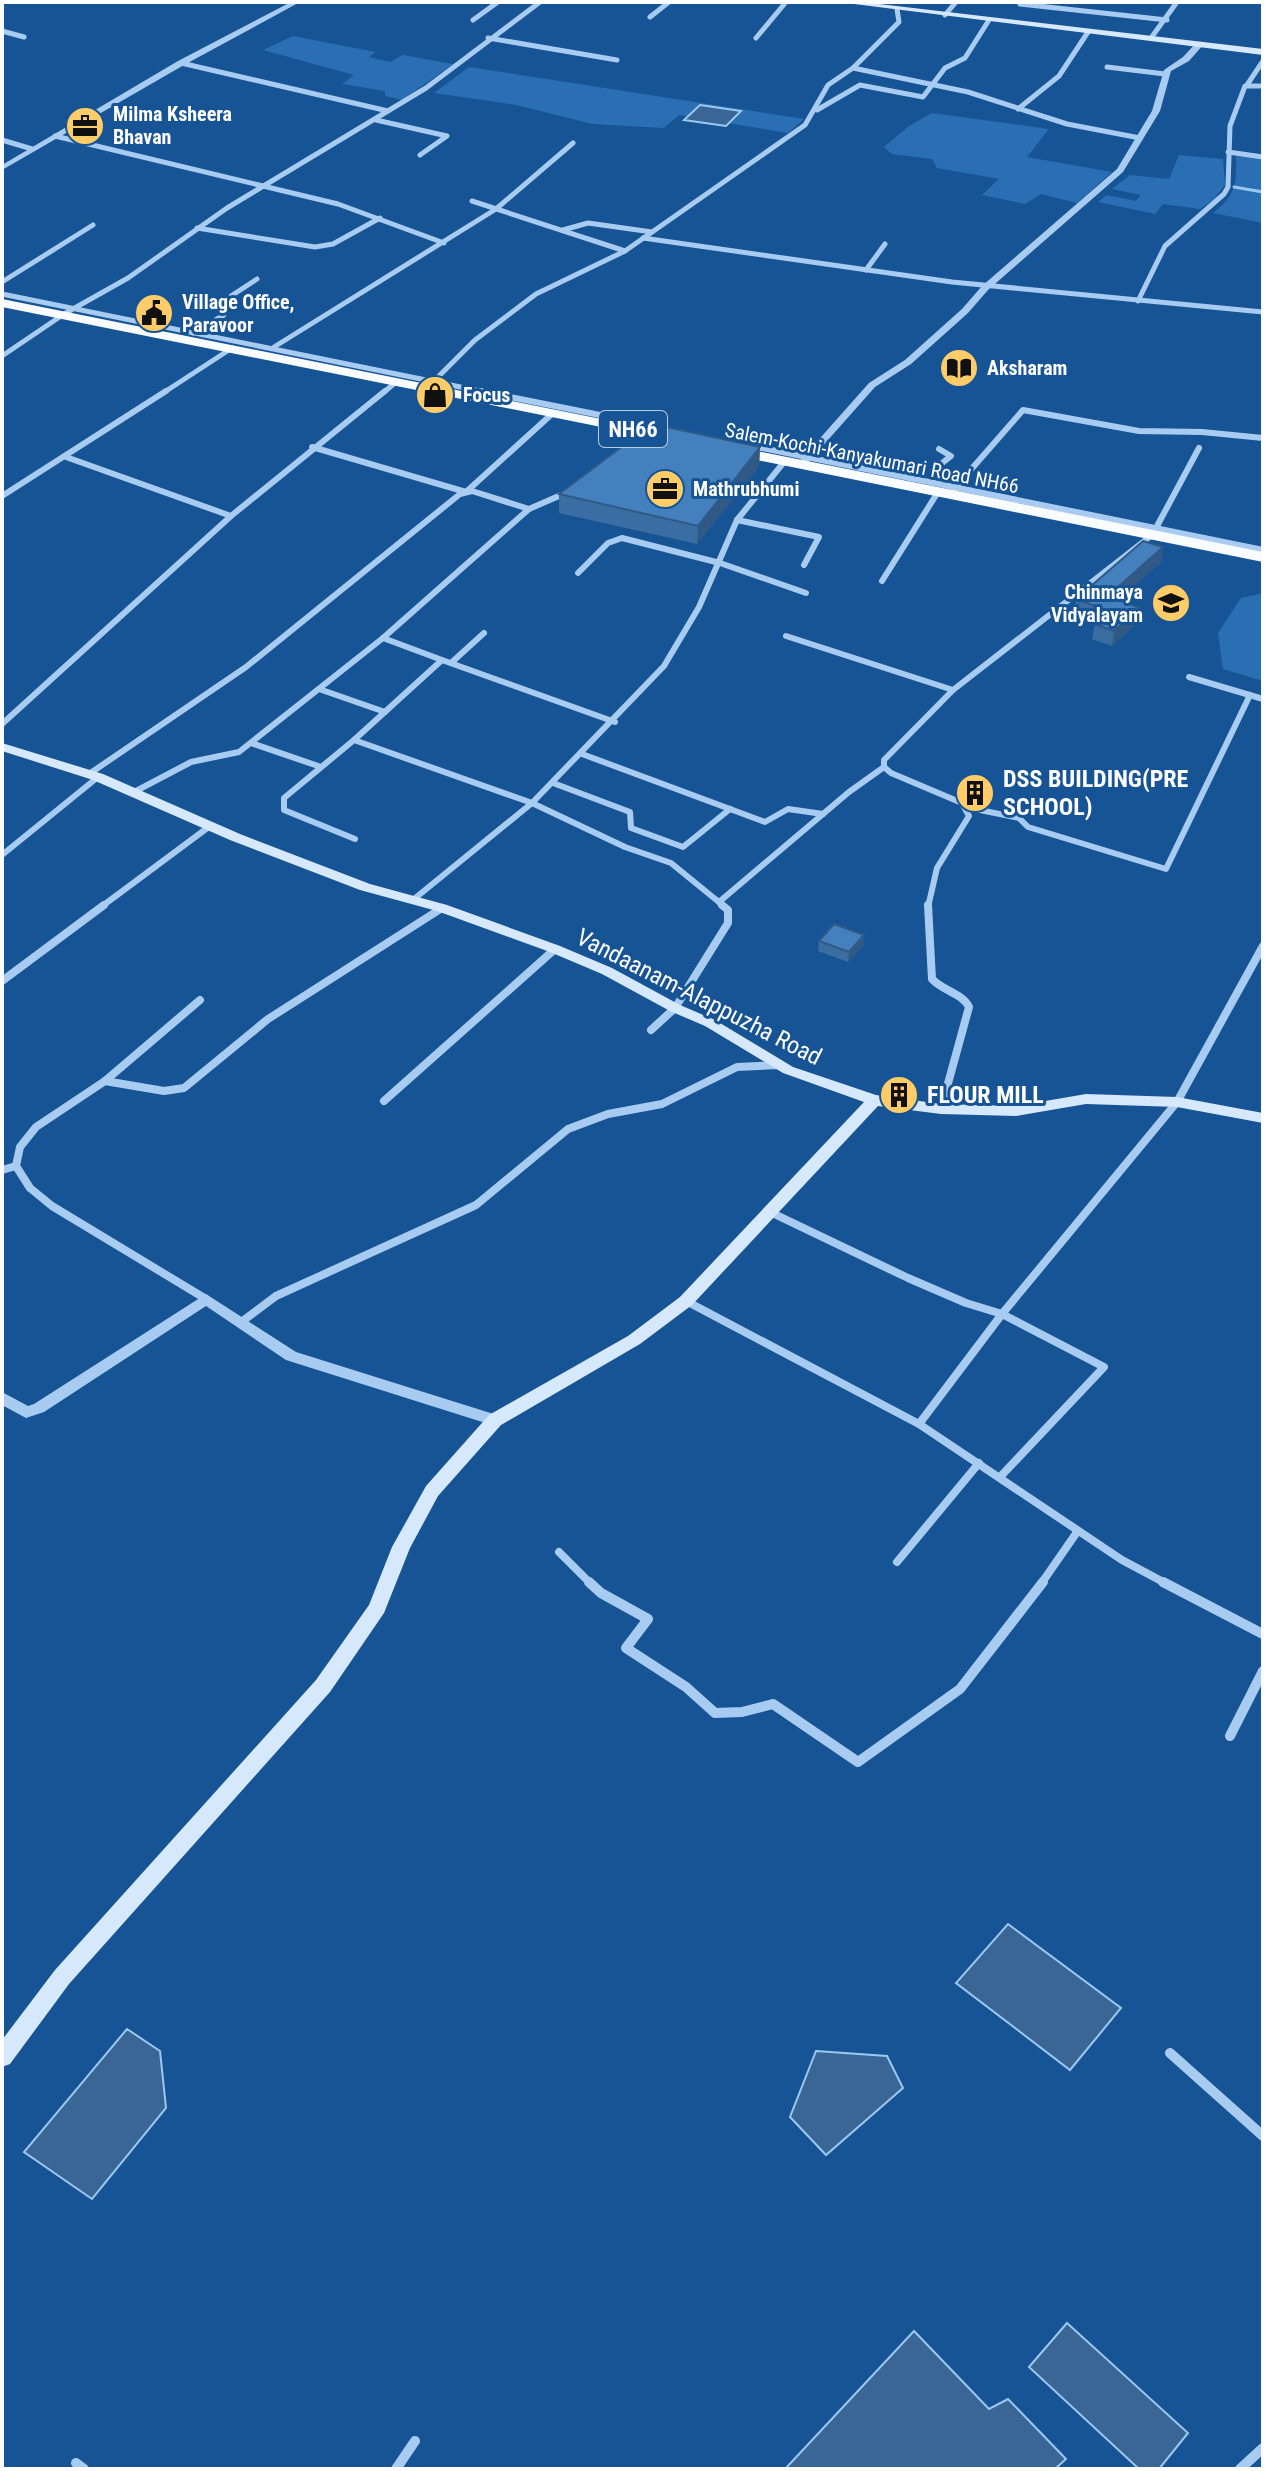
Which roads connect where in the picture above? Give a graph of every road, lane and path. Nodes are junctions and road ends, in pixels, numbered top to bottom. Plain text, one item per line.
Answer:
1 (296, 2) edge
2 (498, 2) edge
3 (540, 2) edge
4 (669, 2) edge
5 (786, 2) edge
6 (842, 2) edge
7 (956, 2) edge
8 (1177, 2) edge
9 (1020, 4) dead end
10 (1095, 4) edge
11 (897, 9) junction
12 (1091, 11) junction
13 (945, 15) junction
14 (650, 17) dead end
15 (473, 20) dead end
16 (989, 20) junction
17 (1167, 20) junction
18 (2, 31) edge
19 (1088, 32) junction
20 (24, 37) dead end
21 (488, 38) junction
22 (756, 38) dead end
23 (1151, 38) junction
24 (1200, 44) junction
25 (1263, 52) edge
26 (617, 60) dead end
27 (1263, 61) edge
28 (181, 63) junction
29 (1107, 67) dead end
30 (853, 68) junction
31 (1165, 74) junction
32 (932, 84) junction
33 (1247, 85) junction
34 (1263, 86) edge
35 (1018, 109) junction
36 (816, 110) junction
37 (388, 111) junction
38 (376, 120) junction
39 (55, 136) junction
40 (1140, 138) junction
41 (2, 140) edge
42 (573, 143) dead end
43 (32, 149) junction
44 (1228, 152) junction
45 (420, 155) dead end
46 (1263, 157) edge
47 (2, 168) edge
48 (264, 186) junction
49 (472, 201) dead end
50 (496, 209) junction
51 (380, 218) junction
52 (93, 225) dead end
53 (197, 228) junction
54 (561, 230) junction
55 (652, 232) junction
56 (643, 238) junction
57 (444, 243) junction
58 (885, 244) dead end
59 (625, 251) junction
60 (866, 270) junction
61 (257, 279) dead end
62 (2, 282) edge
63 (993, 284) junction
64 (2, 294) edge
65 (1138, 301) junction
66 (2, 303) edge
67 (68, 312) junction
68 (1263, 312) edge
69 (189, 336) junction
70 (232, 348) junction
71 (268, 351) junction
72 (2, 356) edge
73 (396, 382) junction
74 (431, 383) junction
75 (553, 413) junction
76 (672, 429) edge
77 (1263, 438) edge
78 (688, 441) edge
79 (747, 445) edge
80 (312, 447) junction
81 (716, 447) edge
82 (1199, 448) dead end
83 (939, 449) dead end
84 (66, 457) junction
85 (804, 461) junction
86 (784, 462) junction
87 (941, 464) dead end
88 (573, 491) edge
89 (948, 491) junction
90 (466, 492) junction
91 (2, 496) edge
92 (529, 509) junction
93 (231, 516) junction
94 (737, 520) junction
95 (1154, 532) junction
96 (1263, 550) edge
97 (1263, 557) edge
98 (720, 563) junction
99 (804, 565) dead end
100 (578, 573) dead end
101 (882, 581) dead end
102 (806, 593) dead end
103 (484, 633) dead end
104 (786, 636) dead end
105 (383, 638) junction
106 (442, 660) junction
107 (451, 663) junction
108 (1189, 677) dead end
109 (319, 689) junction
110 (953, 690) junction
111 (1250, 695) junction
112 (1263, 699) edge
113 (385, 712) junction
114 (615, 722) junction
115 (2, 724) edge
116 (354, 740) junction
117 (251, 743) junction
118 (2, 747) edge
119 (582, 754) junction
120 (321, 767) junction
121 (884, 767) junction
122 (93, 776) junction
123 (553, 783) junction
124 (134, 792) junction
125 (532, 803) junction
126 (965, 807) junction
127 (730, 809) junction
128 (823, 814) junction
129 (210, 826) junction
130 (355, 839) dead end
131 (2, 855) edge
132 (414, 899) junction
133 (719, 902) junction
134 (442, 908) junction
135 (1263, 946) edge
136 (555, 949) junction
137 (2, 981) edge
138 (200, 1000) dead end
139 (675, 1008) junction
140 (651, 1030) dead end
141 (781, 1065) junction
142 (105, 1081) junction
143 (874, 1100) junction
144 (384, 1101) dead end
145 (1177, 1102) junction
146 (941, 1109) junction
147 (1263, 1118) edge
148 (16, 1166) junction
149 (2, 1170) edge
150 (768, 1211) junction
151 (206, 1299) junction
152 (686, 1301) junction
153 (1002, 1314) junction
154 (240, 1323) junction
155 (2, 1398) edge
156 (495, 1420) junction
157 (919, 1424) junction
158 (979, 1463) junction
159 (1000, 1477) junction
160 (1077, 1532) junction
161 (559, 1552) dead end
162 (897, 1562) dead end
163 (1263, 1634) edge
164 (1263, 1671) edge
165 (1230, 1736) dead end
166 (1170, 2053) dead end
167 (2, 2057) edge
168 (1263, 2136) edge
169 (415, 2441) dead end
170 (1263, 2448) edge
171 (396, 2469) edge
172 (1240, 2469) edge

1 - 28 street
2 - 15 street
3 - 21 street
4 - 14 street
5 - 22 street
6 - 11 main road
7 - 13 street
8 - 17 street
9 - 12 street
10 - 12 street
11 - 13 main road
11 - 30 street
12 - 17 street
13 - 16 main road
16 - 19 main road
16 - 32 street
17 - 23 street
18 - 20 street
19 - 23 main road
19 - 35 street
21 - 26 street
21 - 37 street
23 - 24 main road
24 - 25 main road
24 - 31 street
27 - 33 street
28 - 37 street
28 - 39 street
29 - 31 street
30 - 32 street
30 - 36 street
31 - 40 street
32 - 35 street
32 - 36 street
33 - 34 street
33 - 44 street
35 - 40 street
36 - 55 street
37 - 38 street
38 - 45 street
38 - 48 street
39 - 43 street
39 - 48 street
40 - 63 street
41 - 43 street
42 - 50 street
43 - 47 street
44 - 46 street
44 - 65 street
48 - 51 street
48 - 53 street
49 - 50 street
50 - 54 street
50 - 57 street
51 - 53 street
51 - 57 street
52 - 62 street
53 - 67 street
54 - 55 street
54 - 59 street
55 - 56 street
56 - 59 street
56 - 60 street
57 - 71 street
58 - 60 street
59 - 74 street
60 - 63 street
61 - 69 street
63 - 65 street
63 - 85 street
64 - 67 street
65 - 68 street
66 - 67 highway, Salem-Kochi-Kanyakumari Road NH66 / NH66
67 - 69 highway, Salem-Kochi-Kanyakumari Road NH66 / NH66
67 - 72 street
69 - 70 highway, Salem-Kochi-Kanyakumari Road NH66 / NH66
69 - 71 street
70 - 71 highway, Salem-Kochi-Kanyakumari Road NH66 / NH66
70 - 84 street
71 - 73 highway, Salem-Kochi-Kanyakumari Road NH66 / NH66
71 - 74 street
73 - 74 highway, Salem-Kochi-Kanyakumari Road NH66 / NH66
73 - 80 street
74 - 75 highway, Salem-Kochi-Kanyakumari Road NH66 / NH66
74 - 76 street
75 - 78 highway, Salem-Kochi-Kanyakumari Road NH66 / NH66
75 - 90 street
77 - 89 street
79 - 85 street
80 - 90 street
80 - 93 street
81 - 86 highway, Salem-Kochi-Kanyakumari Road NH66
82 - 95 street
83 - 87 street
84 - 91 street
84 - 93 street
85 - 86 highway, Salem-Kochi-Kanyakumari Road NH66
85 - 89 highway, Salem-Kochi-Kanyakumari Road NH66
86 - 94 street
88 - 92 street
89 - 95 highway, Salem-Kochi-Kanyakumari Road NH66
89 - 101 street
90 - 92 street
90 - 122 street
92 - 105 street
93 - 115 street
94 - 98 street
94 - 99 street
95 - 96 street
95 - 97 highway, Salem-Kochi-Kanyakumari Road NH66
95 - 110 street
98 - 100 street
98 - 102 street
98 - 114 street
103 - 107 street
104 - 110 street
105 - 106 street
105 - 109 street
106 - 107 street
106 - 113 street
107 - 114 street
108 - 111 street
109 - 113 street
109 - 117 street
110 - 121 street
111 - 112 street
111 - 126 street
113 - 116 street
114 - 119 street
116 - 120 street
116 - 125 street
117 - 120 street
117 - 124 street
118 - 122 main road, Vandaanam-Alappuzha Road
119 - 123 street
119 - 127 street
120 - 130 street
121 - 126 street
121 - 128 street
122 - 124 main road, Vandaanam-Alappuzha Road
122 - 131 street
123 - 125 street
123 - 127 street
124 - 129 main road, Vandaanam-Alappuzha Road
125 - 132 street
125 - 133 street
126 - 146 street
127 - 128 street
128 - 133 street
129 - 132 main road, Vandaanam-Alappuzha Road
129 - 137 street
132 - 134 main road, Vandaanam-Alappuzha Road
133 - 139 street
134 - 136 main road, Vandaanam-Alappuzha Road
134 - 142 street
135 - 145 street
136 - 139 main road, Vandaanam-Alappuzha Road
136 - 144 street
138 - 142 street
139 - 140 street
139 - 141 main road, Vandaanam-Alappuzha Road
141 - 143 main road, Vandaanam-Alappuzha Road
141 - 154 street
142 - 148 street
143 - 146 main road, Vandaanam-Alappuzha Road
143 - 150 main road
145 - 146 main road, Vandaanam-Alappuzha Road
145 - 147 main road, Vandaanam-Alappuzha Road
145 - 153 street
148 - 149 street
148 - 151 street
150 - 152 main road
150 - 153 street
151 - 154 street
151 - 155 street
152 - 156 main road
152 - 157 street
153 - 157 street
153 - 159 street
154 - 156 street
156 - 167 main road
157 - 158 street
158 - 159 street
158 - 162 street
159 - 160 street
160 - 161 street
160 - 163 street
164 - 165 street
166 - 168 street
169 - 171 street
170 - 172 street

